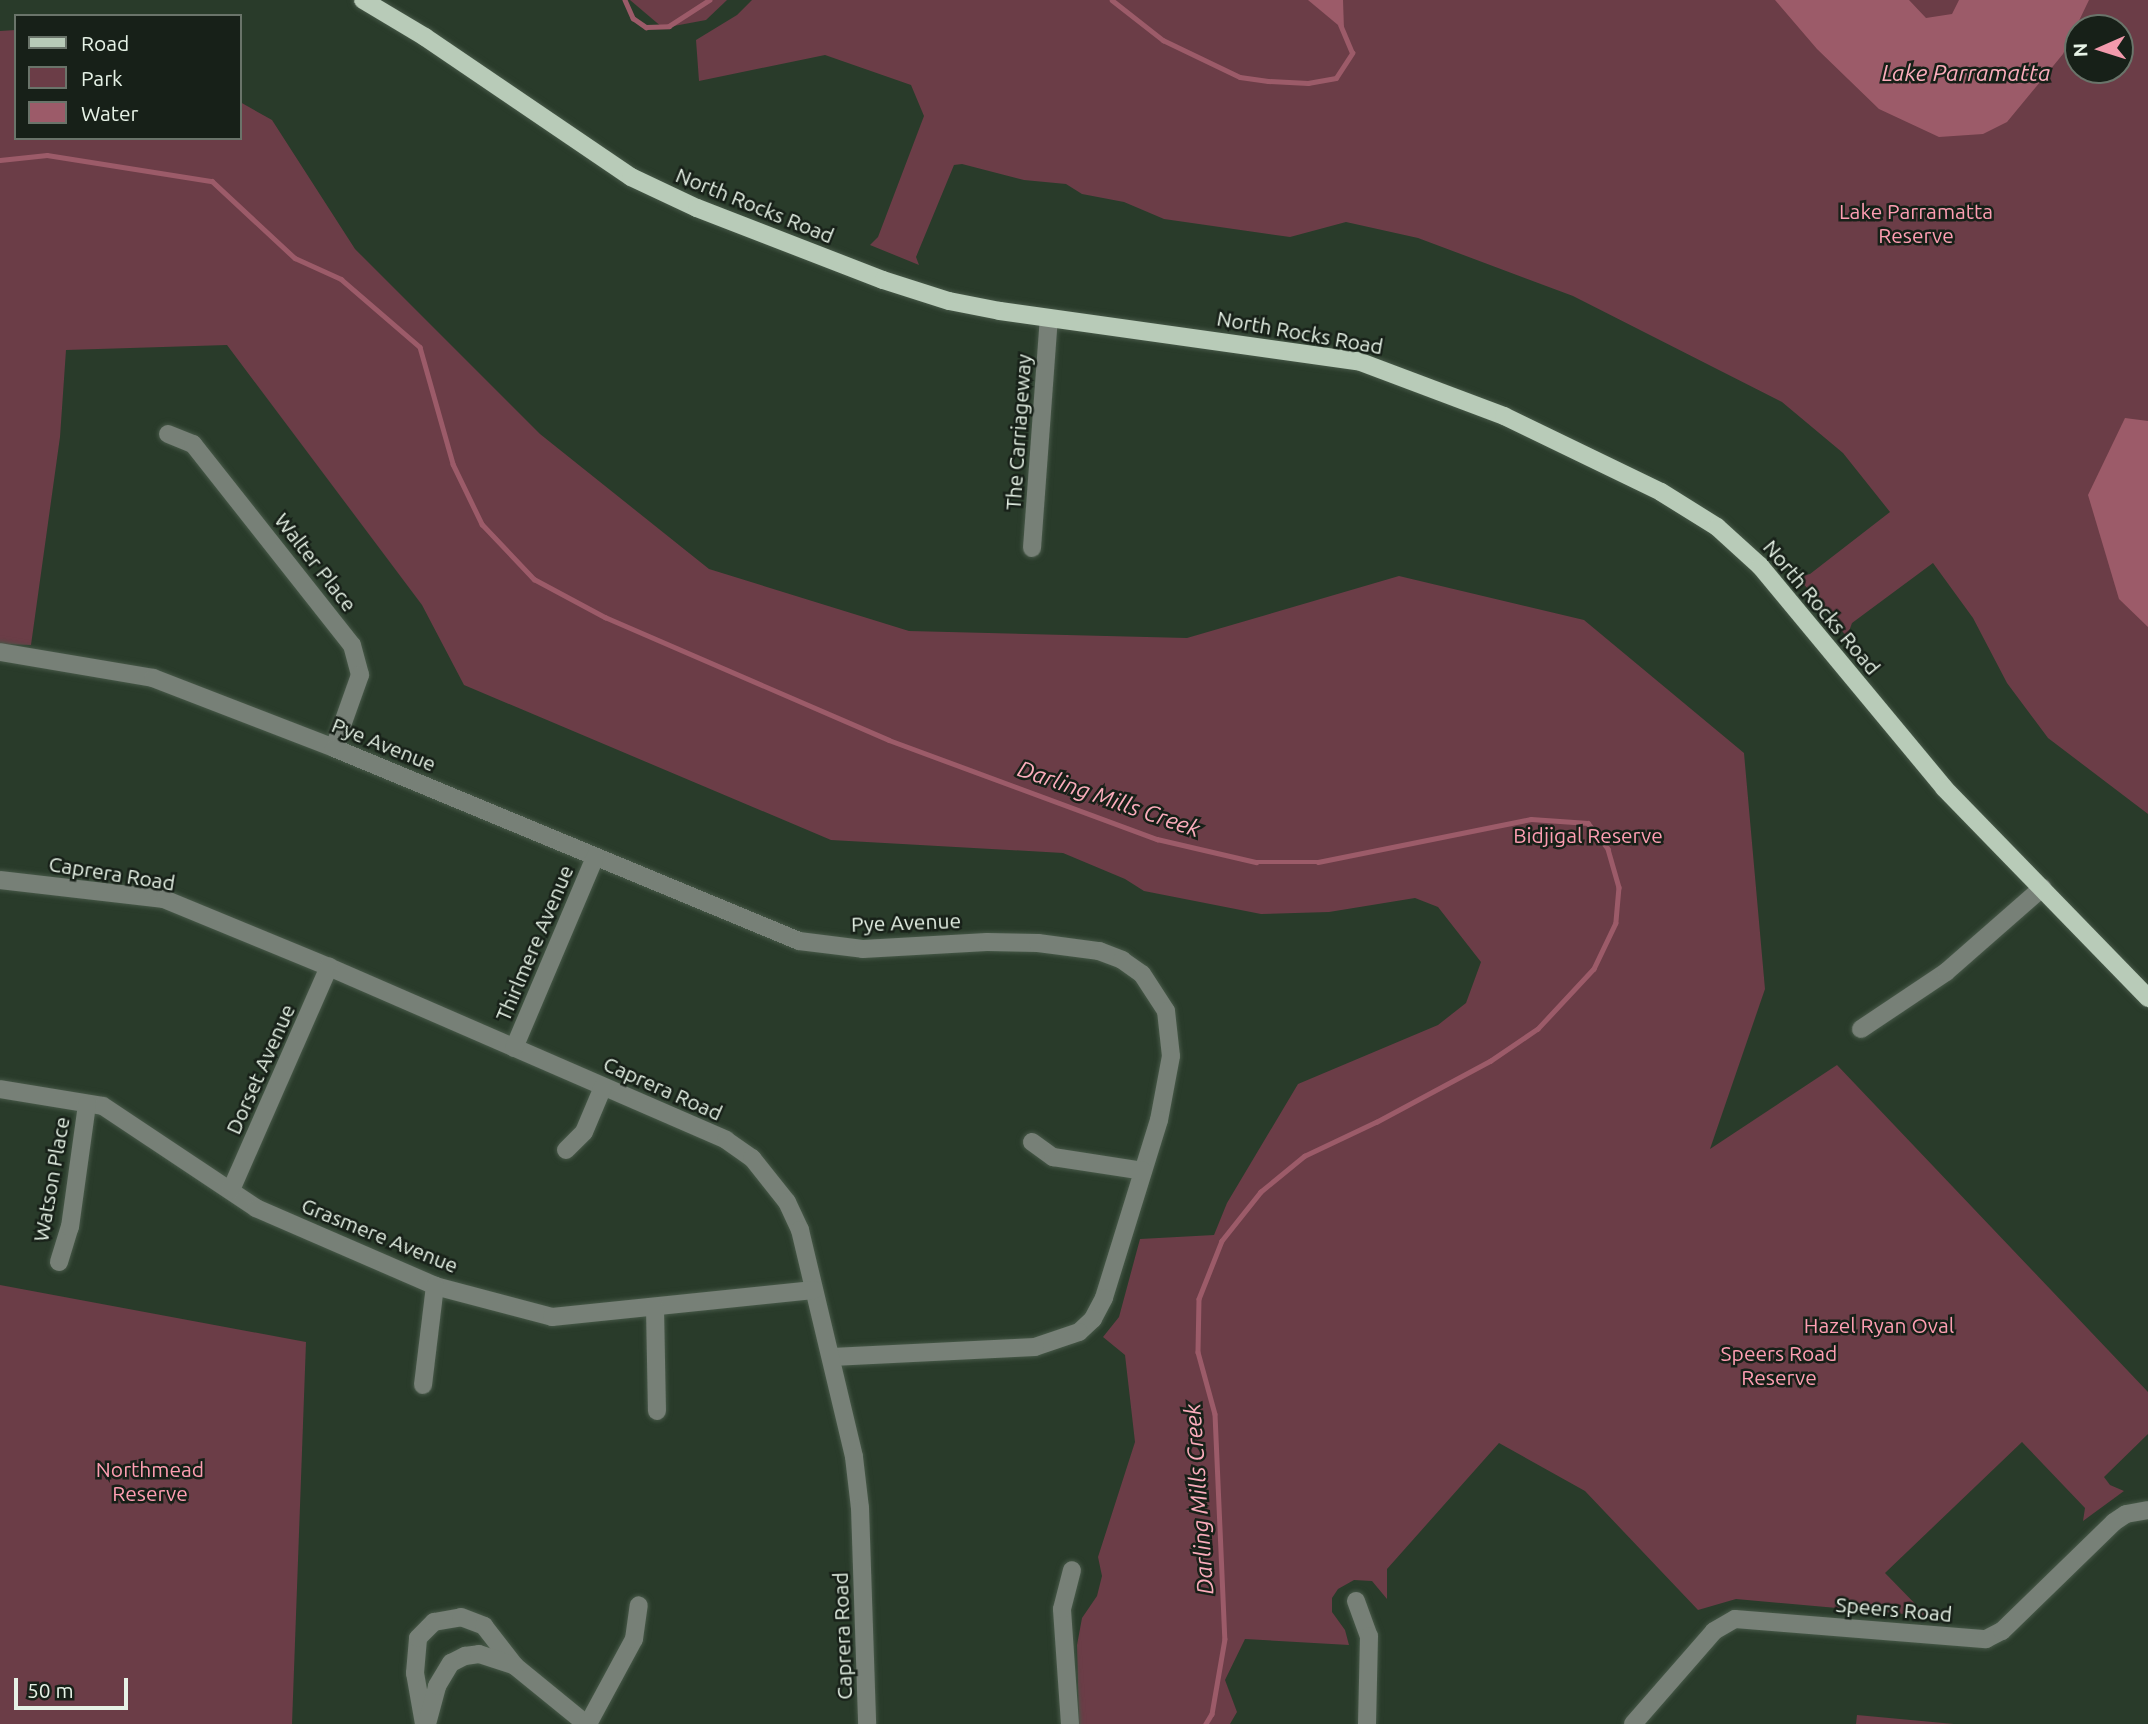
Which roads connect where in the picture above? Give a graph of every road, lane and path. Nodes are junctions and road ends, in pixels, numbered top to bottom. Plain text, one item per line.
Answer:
1 (363, 0) edge
2 (1049, 319) junction
3 (168, 434) dead end
4 (1032, 548) dead end
5 (0, 652) edge
6 (334, 748) junction
7 (595, 856) junction
8 (0, 880) edge
9 (2042, 888) junction
10 (330, 967) junction
11 (2148, 998) edge
12 (1861, 1029) dead end
13 (514, 1048) junction
14 (603, 1087) junction
15 (0, 1089) edge
16 (87, 1104) junction
17 (1032, 1142) dead end
18 (566, 1150) dead end
19 (1143, 1171) junction
20 (232, 1189) junction
21 (59, 1262) dead end
22 (435, 1286) junction
23 (814, 1290) junction
24 (656, 1308) junction
25 (832, 1357) junction
26 (423, 1385) dead end
27 (657, 1410) dead end
28 (2148, 1510) edge
29 (1072, 1570) dead end
30 (1356, 1601) dead end
31 (639, 1605) dead end
32 (515, 1666) junction
33 (426, 1724) edge
34 (587, 1724) edge
35 (867, 1724) edge
36 (1070, 1724) edge
37 (1367, 1724) edge
38 (1633, 1724) edge

1 - 2 main road, North Rocks Road
2 - 4 street, The Carriageway
2 - 9 main road, North Rocks Road
3 - 6 street, Walter Place
5 - 6 street, Pye Avenue
6 - 7 street, Pye Avenue
7 - 13 street, Thirlmere Avenue
7 - 19 street, Pye Avenue
8 - 10 street, Caprera Road
9 - 11 main road, North Rocks Road
9 - 12 street
10 - 13 street, Caprera Road
10 - 20 street, Dorset Avenue
13 - 14 street, Caprera Road
14 - 18 street
14 - 23 street, Caprera Road
15 - 16 street, Grasmere Avenue
16 - 20 street, Grasmere Avenue
16 - 21 street, Watson Place
17 - 19 street
19 - 25 street, Pye Avenue
20 - 22 street, Grasmere Avenue
22 - 24 street, Grasmere Avenue
22 - 26 street
23 - 24 street, Grasmere Avenue
23 - 25 street, Caprera Road
24 - 27 street
25 - 35 street, Caprera Road
28 - 38 street, Speers Road
29 - 36 street
30 - 37 street
31 - 34 street
32 - 33 street
32 - 33 street
32 - 34 street

